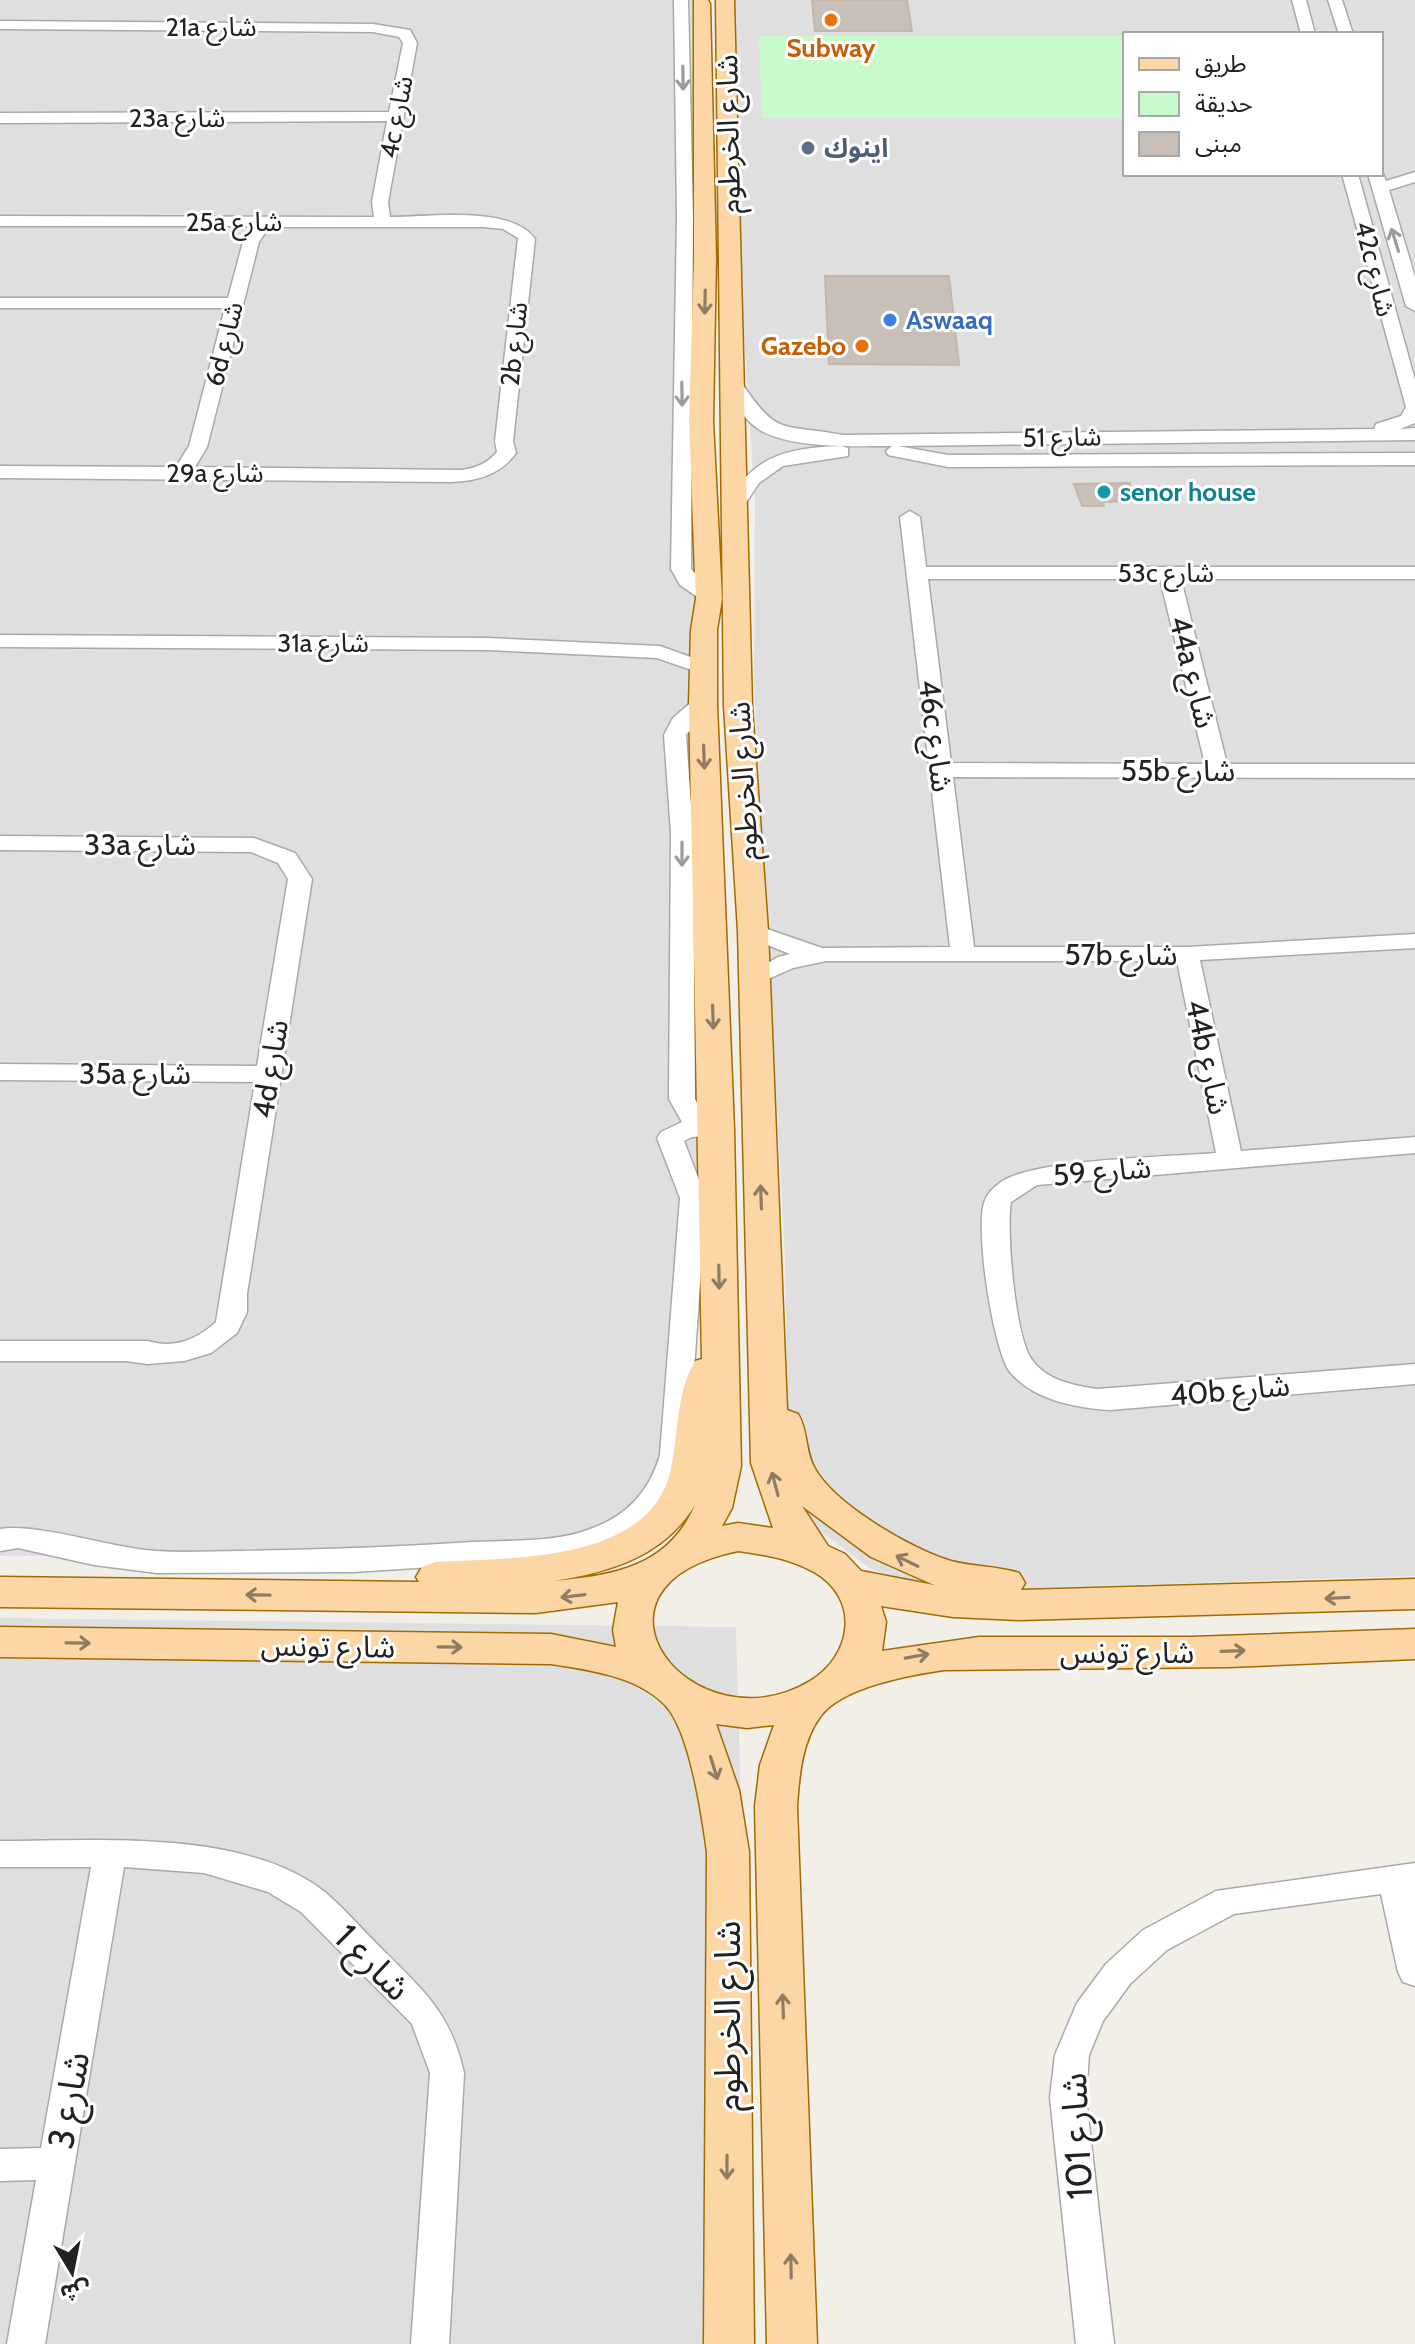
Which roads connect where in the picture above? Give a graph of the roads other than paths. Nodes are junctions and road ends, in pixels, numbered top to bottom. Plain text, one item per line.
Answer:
1 (681, 0) edge
2 (701, 0) edge
3 (725, 0) edge
4 (1299, 0) edge
5 (1323, 0) edge
6 (1335, 0) edge
7 (0, 26) edge
8 (1307, 32) edge
9 (1332, 32) edge
10 (1345, 32) edge
11 (405, 33) joint
12 (0, 118) edge
13 (396, 119) junction
14 (1383, 168) edge
15 (1351, 176) edge
16 (1415, 176) edge
17 (1380, 187) edge
18 (0, 221) edge
19 (255, 222) junction
20 (376, 223) junction
21 (519, 237) joint
22 (706, 239) junction
23 (1415, 255) edge
24 (0, 303) edge
25 (235, 303) junction
26 (1415, 306) edge
27 (1395, 351) junction
28 (1415, 371) edge
29 (733, 383) junction
30 (1328, 434) junction
31 (1415, 434) edge
32 (843, 441) junction
33 (1415, 446) edge
34 (895, 451) junction
35 (801, 454) junction
36 (1415, 459) edge
37 (487, 467) joint
38 (0, 472) edge
39 (192, 473) junction
40 (732, 509) junction
41 (910, 517) dead end
42 (707, 540) junction
43 (916, 573) junction
44 (1169, 573) junction
45 (1415, 573) edge
46 (709, 599) junction
47 (704, 630) junction
48 (737, 633) junction
49 (0, 641) edge
50 (646, 651) junction
51 (703, 668) junction
52 (703, 704) junction
53 (940, 770) junction
54 (1217, 770) junction
55 (1415, 771) edge
56 (0, 843) edge
57 (280, 853) joint
58 (753, 931) junction
59 (1415, 941) edge
60 (826, 954) junction
61 (963, 954) junction
62 (1187, 954) junction
63 (755, 978) junction
64 (0, 1072) edge
65 (270, 1074) junction
66 (682, 1099) junction
67 (707, 1128) junction
68 (670, 1138) junction
69 (1415, 1145) edge
70 (1230, 1160) junction
71 (0, 1351) edge
72 (720, 1354) junction
73 (1415, 1374) edge
74 (1047, 1386) joint
75 (768, 1396) junction
76 (0, 1540) edge
77 (689, 1549) junction
78 (812, 1551) junction
79 (649, 1578) junction
80 (854, 1584) junction
81 (0, 1592) edge
82 (1415, 1594) edge
83 (319, 1596) junction
84 (1088, 1604) junction
85 (0, 1642) edge
86 (1415, 1644) edge
87 (668, 1686) junction
88 (825, 1691) junction
89 (0, 1854) edge
90 (109, 1856) junction
91 (1405, 1877) edge
92 (1415, 1972) edge
93 (57, 2164) junction
94 (0, 2165) edge
95 (26, 2344) edge
96 (430, 2344) edge
97 (729, 2344) edge
98 (792, 2344) edge
99 (1095, 2344) edge

1 -> 22 street
2 - 22 main road, شارع الخرطوم
3 - 22 main road, شارع الخرطوم
4 - 8 street
5 - 9 street
6 - 10 street
7 - 11 street, 21a شارع
11 - 13 street, 4c شارع
12 - 13 street, 23a شارع
13 - 20 street, 4c شارع
14 - 16 street
15 - 27 street, 42c شارع
16 - 17 street
17 - 23 street
26 -> 17 street, 42c شارع
18 - 19 street, 25a شارع
19 - 20 street, 25a شارع
19 - 25 street, 6d شارع
20 - 21 street, 25a شارع
21 - 37 street, 2b شارع
22 - 29 main road, شارع الخرطوم
22 -> 42 main road, شارع الخرطوم
22 -> 46 street
24 - 25 street
25 - 39 street, 6d شارع
27 - 28 street
27 - 30 street, 42c شارع
29 - 32 street, شارع 51
29 - 40 main road, شارع الخرطوم
30 - 31 street, شارع 51
30 - 32 street, شارع 51
32 - 35 street
33 - 34 street, شارع 51
34 - 35 street, شارع 51
34 - 36 street
35 - 40 street, شارع 51
37 - 39 street, 29a شارع
38 - 39 street, 29a شارع
40 - 48 main road, شارع الخرطوم
41 - 43 street, 46c شارع
42 - 46 main road, شارع الخرطوم
42 - 48 main road
43 - 44 street, 53c شارع
43 - 53 street, 46c شارع
44 - 45 street, 53c شارع
44 - 54 street, 44a شارع
46 - 47 main road, شارع الخرطوم
47 - 50 street, 31a شارع
47 - 51 main road, شارع الخرطوم
48 - 58 main road, شارع الخرطوم
49 - 50 street, 31a شارع
50 - 51 street, 31a شارع
51 - 52 main road, شارع الخرطوم
52 -> 66 street
52 -> 67 main road, شارع الخرطوم
53 - 54 street, 55b شارع
53 - 61 street, 46c شارع
54 - 55 street, 55b شارع
56 - 57 street, 33a شارع
57 - 65 street, 4d شارع
58 - 60 street, 57b شارع
58 - 63 main road, شارع الخرطوم
59 - 62 street, 57b شارع
60 - 61 street, 57b شارع
60 - 63 street, 57b شارع
61 - 62 street, 57b شارع
62 - 70 street, 44b شارع
75 -> 63 main road, شارع الخرطوم
64 - 65 street, 35a شارع
65 - 71 street, 4d شارع
66 - 67 street
66 - 68 street
67 - 68 street
67 -> 72 main road, شارع الخرطوم
68 - 76 street
69 - 70 street, شارع 59
70 - 74 street, شارع 59
72 - 77 main road, شارع الخرطوم
72 - 83 main road
73 - 74 street, 40b شارع
78 -> 75 main road, شارع الخرطوم
84 -> 75 main road
77 - 78 main road
77 - 79 main road
78 - 80 main road
79 -> 83 main road, شارع تونس
79 - 87 main road
80 - 84 main road, شارع تونس
80 - 88 main road
83 -> 81 main road, شارع تونس
82 -> 84 main road, شارع تونس
85 -> 87 main road, شارع تونس
88 -> 86 main road, شارع تونس
87 - 88 main road
87 -> 97 main road, شارع الخرطوم
98 -> 88 main road, شارع الخرطوم
89 - 90 street, شارع 1
90 - 93 street, شارع 3
90 - 96 street, شارع 1
91 - 92 street
91 - 99 street, شارع 101
93 - 94 street
93 - 95 street, شارع 3

